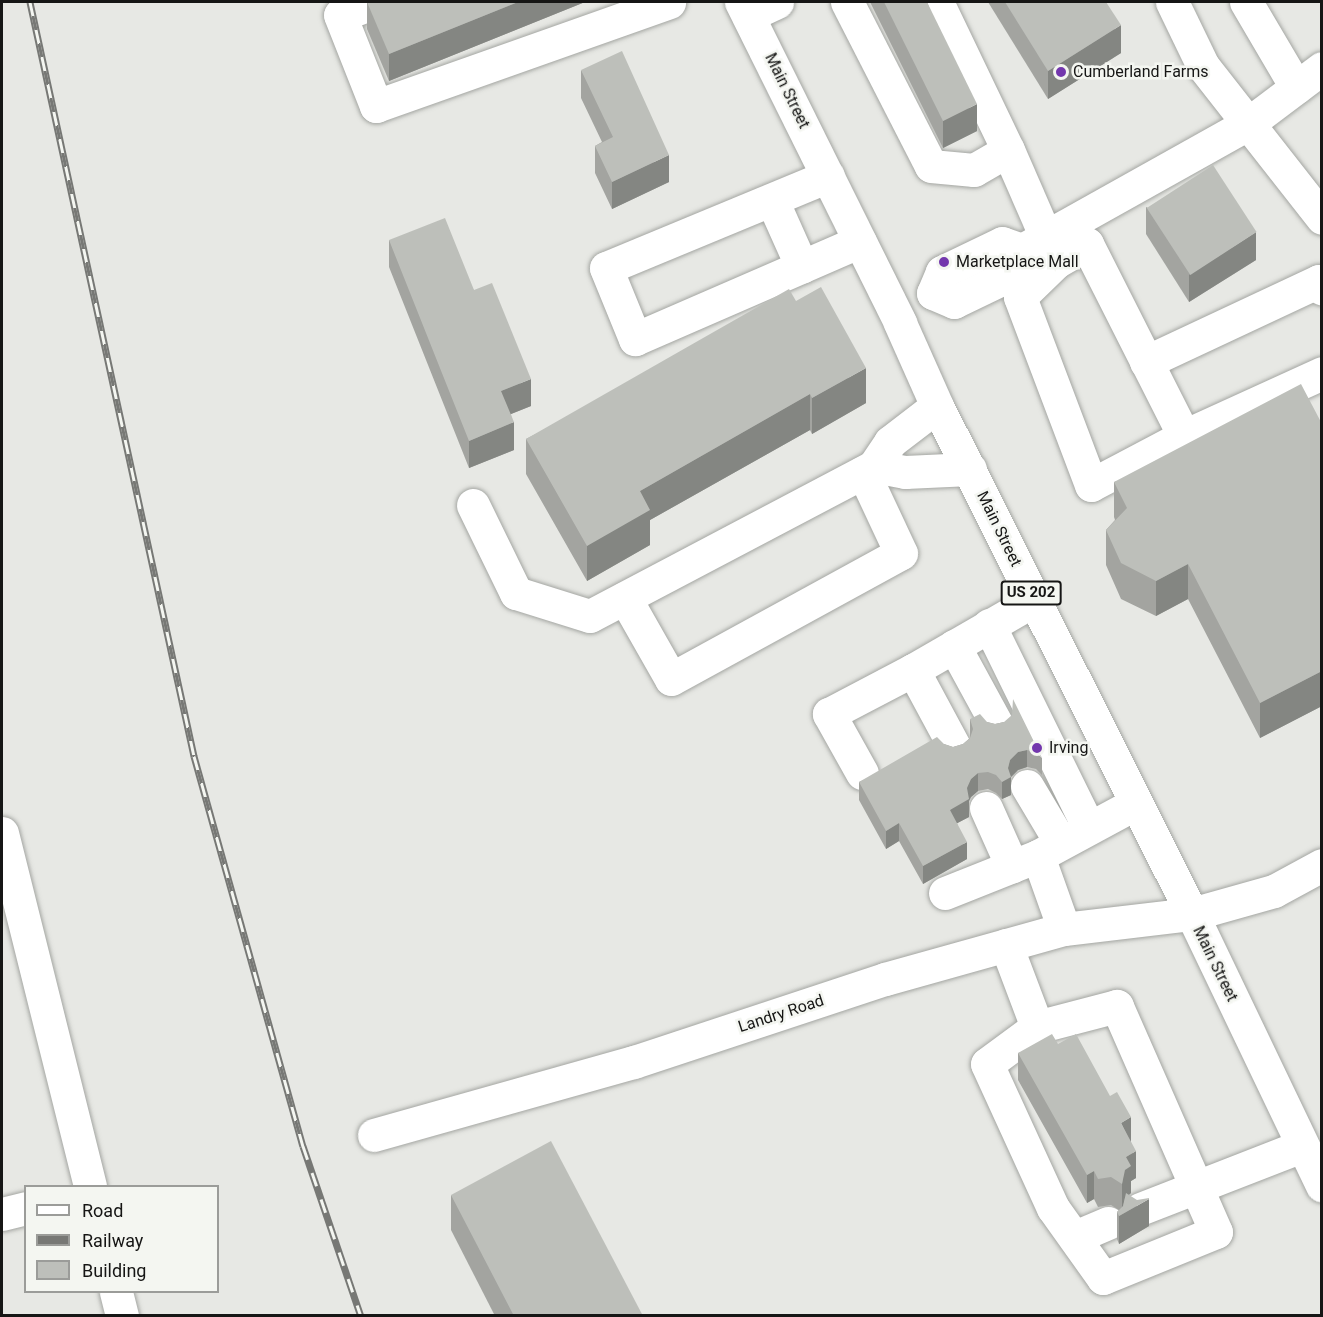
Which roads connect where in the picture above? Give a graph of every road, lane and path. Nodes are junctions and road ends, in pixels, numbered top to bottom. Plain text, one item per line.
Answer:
1 (376, 2) edge
2 (937, 2) edge
3 (1172, 2) edge
4 (1246, 2) edge
5 (658, 3) edge
6 (756, 6) edge
7 (862, 15) edge
8 (1322, 68) edge
9 (1296, 87) junction
10 (1249, 123) junction
11 (1008, 150) junction
12 (828, 176) junction
13 (771, 200) junction
14 (1322, 218) edge
15 (860, 241) junction
16 (1041, 249) junction
17 (801, 267) junction
18 (1320, 283) edge
19 (896, 315) junction
20 (1146, 362) junction
21 (1322, 373) edge
22 (937, 406) junction
23 (1184, 436) junction
24 (868, 469) junction
25 (970, 469) junction
26 (473, 505) dead end
27 (625, 598) junction
28 (1035, 600) junction
29 (989, 625) junction
30 (954, 646) junction
31 (913, 670) junction
32 (996, 723) edge
33 (954, 746) edge
34 (862, 773) dead end
35 (1027, 786) dead end
36 (1136, 803) junction
37 (986, 808) dead end
38 (1089, 828) junction
39 (2, 833) edge
40 (1037, 855) junction
41 (1322, 865) edge
42 (945, 892) dead end
43 (1192, 914) junction
44 (1064, 928) junction
45 (1006, 945) junction
46 (1037, 1027) junction
47 (374, 1135) dead end
48 (1302, 1146) junction
49 (90, 1185) edge
50 (1322, 1185) edge
51 (1196, 1188) junction
52 (24, 1208) edge
53 (1140, 1209) edge
54 (2, 1214) edge
55 (1108, 1223) dead end
56 (1075, 1238) junction
57 (116, 1293) edge
58 (122, 1316) edge

1 - 5 main road
2 - 11 main road
3 - 10 main road
4 - 9 main road
6 - 12 main road, Main Street / US 202
7 - 11 main road
8 - 9 main road
9 - 10 main road
10 - 14 main road
10 - 16 main road
11 - 16 main road
12 - 13 main road
12 - 15 main road, Main Street / US 202
13 - 17 main road
13 - 17 main road
15 - 17 main road
15 - 19 main road, Main Street / US 202
16 - 19 main road
16 - 20 main road
16 - 23 main road
18 - 20 main road
19 - 22 main road, Main Street / US 202
20 - 23 main road
21 - 23 main road
22 - 24 main road
22 - 25 main road, Main Street / US 202
24 - 25 main road
24 - 27 main road
24 - 27 main road
25 - 28 main road, Main Street / US 202
26 - 27 main road
28 - 29 main road
28 - 36 main road, Main Street / US 202
29 - 30 main road
29 - 38 main road
30 - 31 main road
30 - 32 main road
31 - 33 main road
31 - 34 main road
35 - 40 main road
36 - 38 main road
36 - 43 main road, Main Street / US 202
37 - 40 main road
38 - 40 main road
39 - 49 main road
40 - 42 main road
40 - 44 main road
41 - 43 main road, Landry Road
43 - 44 main road, Landry Road
43 - 48 main road, Main Street / US 202
44 - 45 main road, Landry Road
45 - 46 main road
45 - 47 main road, Landry Road
46 - 51 main road
46 - 56 main road
48 - 50 main road, Main Street / US 202
48 - 51 main road
51 - 53 main road
51 - 56 main road
52 - 54 main road
55 - 56 main road
57 - 58 main road

